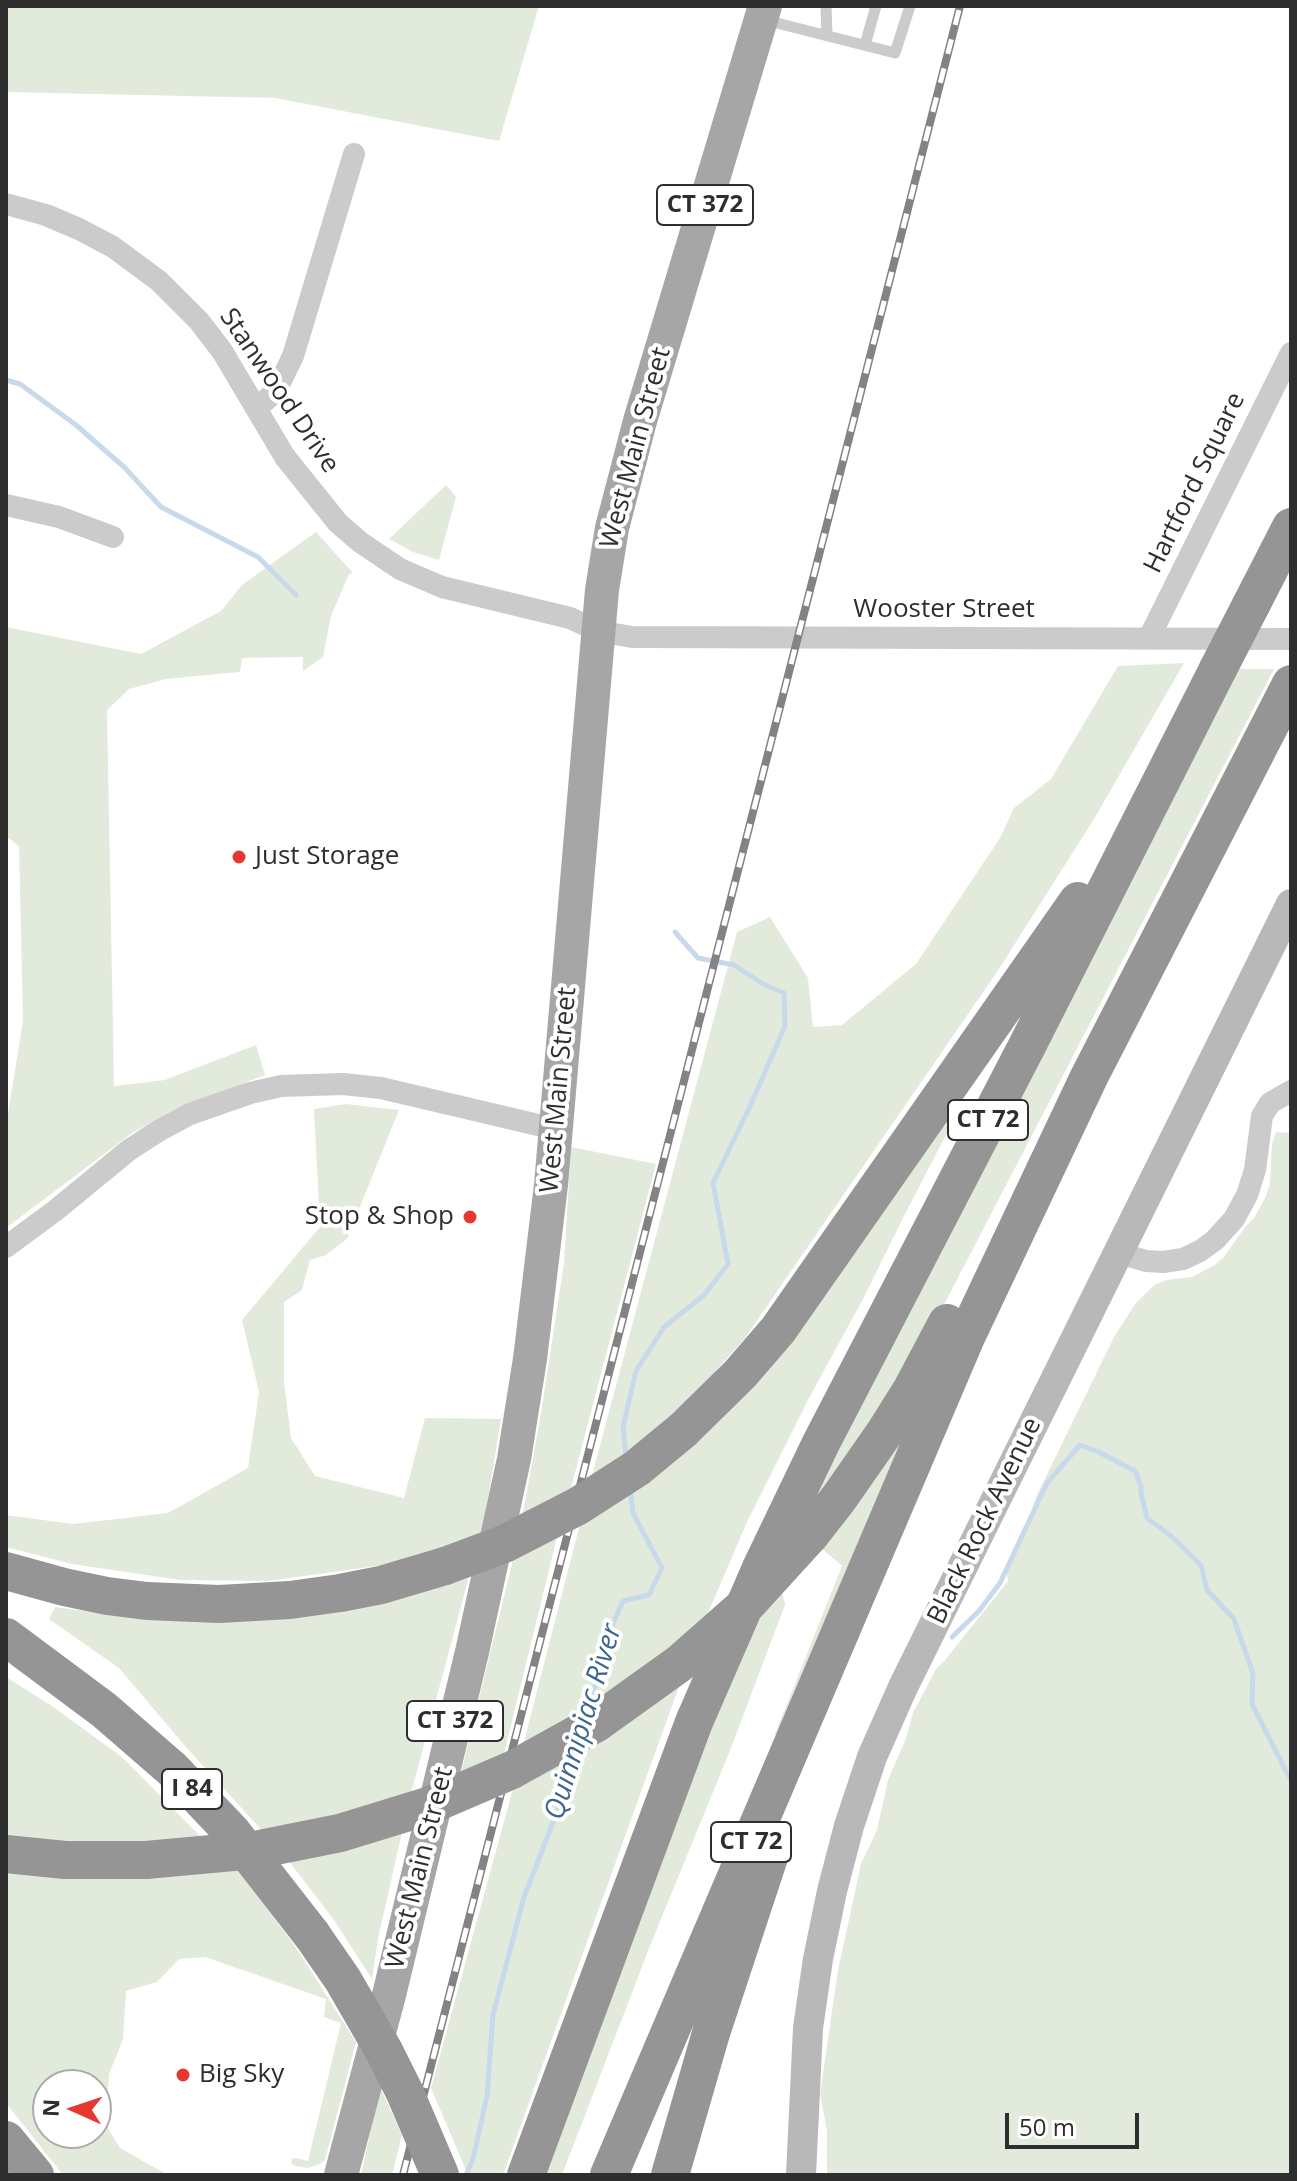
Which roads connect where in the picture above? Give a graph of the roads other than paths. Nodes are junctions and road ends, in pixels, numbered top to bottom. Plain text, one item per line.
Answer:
1 (826, 6) edge
2 (876, 6) edge
3 (910, 6) edge
4 (763, 13) edge
5 (827, 36) junction
6 (865, 45) junction
7 (354, 154) dead end
8 (6, 204) edge
9 (1291, 353) edge
10 (257, 408) junction
11 (6, 505) edge
12 (1291, 527) edge
13 (113, 537) dead end
14 (598, 631) junction
15 (1149, 638) junction
16 (1291, 639) edge
17 (1291, 684) edge
18 (1177, 748) junction
19 (1291, 904) edge
20 (1168, 921) junction
21 (1291, 1091) edge
22 (555, 1129) junction
23 (6, 1247) edge
24 (1119, 1253) junction
25 (893, 1508) junction
26 (6, 1571) edge
27 (6, 1637) edge
28 (6, 1854) edge
29 (6, 2140) edge
30 (35, 2175) edge
31 (341, 2175) edge
32 (440, 2175) edge
33 (526, 2175) edge
34 (609, 2175) edge
35 (670, 2175) edge
36 (801, 2175) edge

1 - 5 lane
2 - 6 lane
3 - 6 lane
4 - 5 lane
4 - 14 main road, West Main Street / CT 372
5 - 6 lane
7 - 10 street
8 - 10 street, Stanwood Drive
9 - 15 street, Hartford Square
10 - 14 street, Stanwood Drive
11 - 13 street
12 - 18 highway, CT 72, bridge
14 - 15 street, Wooster Street
14 - 22 main road, West Main Street / CT 372
15 - 16 street, Wooster Street
17 - 20 highway, CT 72
18 - 26 highway, bridge
18 - 33 highway, CT 72
19 - 24 street, Black Rock Avenue
20 - 25 highway, CT 72
20 - 28 highway, bridge
21 - 24 street
22 - 23 street
22 - 31 main road, West Main Street / CT 372
24 - 36 street, Black Rock Avenue
25 - 34 highway, CT 72
25 - 35 highway
27 - 32 highway, I 84, bridge
29 - 30 highway

